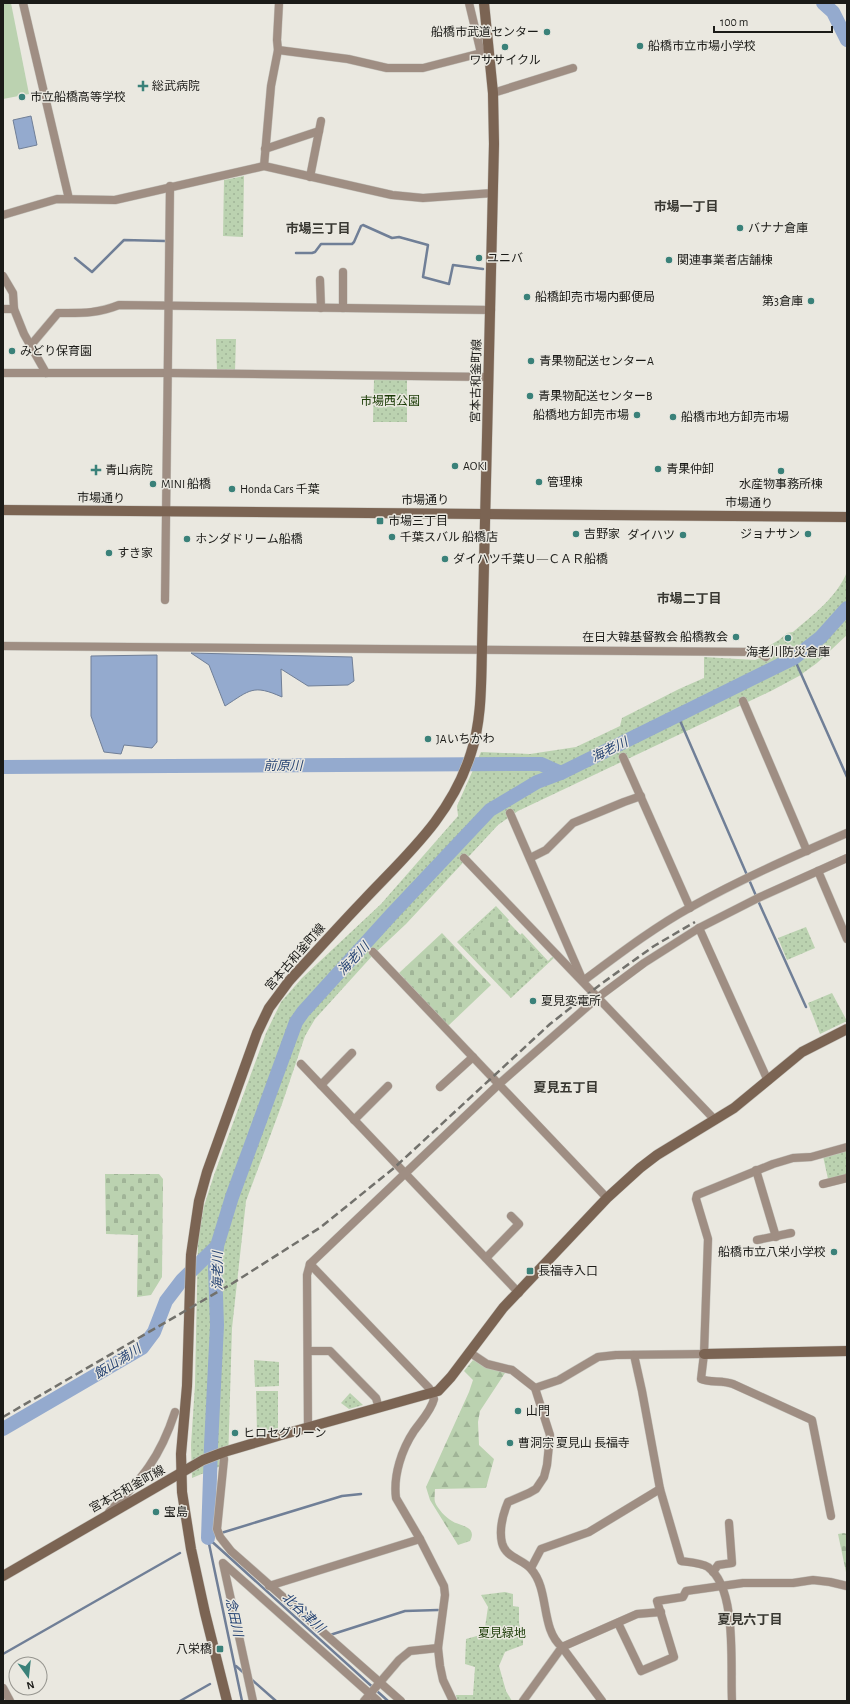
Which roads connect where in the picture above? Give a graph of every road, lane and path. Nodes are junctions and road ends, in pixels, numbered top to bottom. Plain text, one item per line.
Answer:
1 (23, 3) edge
2 (279, 3) edge
3 (469, 3) edge
4 (484, 3) edge
5 (278, 50) junction
6 (485, 52) junction
7 (573, 68) dead end
8 (493, 93) junction
9 (321, 122) dead end
10 (319, 131) junction
11 (265, 149) junction
12 (264, 166) junction
13 (310, 177) junction
14 (170, 186) junction
15 (493, 193) junction
16 (69, 199) junction
17 (3, 215) edge
18 (343, 272) dead end
19 (3, 276) edge
20 (320, 280) dead end
21 (169, 306) junction
22 (321, 308) junction
23 (343, 308) junction
24 (3, 309) edge
25 (14, 309) junction
26 (491, 310) junction
27 (31, 345) junction
28 (3, 373) edge
29 (46, 373) junction
30 (169, 373) junction
31 (489, 377) junction
32 (3, 510) edge
33 (167, 511) junction
34 (486, 513) junction
35 (847, 517) edge
36 (165, 600) dead end
37 (3, 646) edge
38 (482, 648) junction
39 (766, 657) dead end
40 (743, 701) dead end
41 (623, 757) dead end
42 (641, 796) junction
43 (510, 813) dead end
44 (847, 833) edge
45 (807, 851) junction
46 (464, 858) dead end
47 (530, 858) junction
48 (847, 858) edge
49 (818, 871) junction
50 (690, 908) junction
51 (699, 928) junction
52 (847, 939) edge
53 (373, 952) dead end
54 (583, 981) junction
55 (597, 998) junction
56 (847, 1029) edge
57 (352, 1053) dead end
58 (474, 1057) junction
59 (301, 1064) dead end
60 (768, 1081) junction
61 (499, 1084) junction
62 (320, 1085) junction
63 (388, 1086) dead end
64 (440, 1087) dead end
65 (354, 1120) junction
66 (715, 1120) junction
67 (847, 1147) edge
68 (756, 1170) junction
69 (405, 1173) junction
70 (847, 1178) edge
71 (823, 1184) dead end
72 (607, 1198) junction
73 (511, 1216) dead end
74 (791, 1233) dead end
75 (776, 1237) junction
76 (757, 1240) dead end
77 (486, 1258) junction
78 (310, 1264) junction
79 (519, 1293) junction
80 (308, 1351) junction
81 (469, 1352) junction
82 (847, 1352) edge
83 (634, 1354) junction
84 (704, 1354) junction
85 (535, 1388) junction
86 (432, 1393) junction
87 (379, 1408) junction
88 (175, 1412) dead end
89 (308, 1428) junction
90 (222, 1456) junction
91 (181, 1473) junction
92 (660, 1489) junction
93 (105, 1516) junction
94 (831, 1516) dead end
95 (729, 1523) dead end
96 (420, 1539) junction
97 (531, 1568) junction
98 (713, 1572) junction
99 (3, 1576) edge
100 (270, 1586) junction
101 (722, 1586) junction
102 (847, 1586) edge
103 (661, 1612) junction
104 (618, 1623) junction
105 (562, 1647) junction
106 (438, 1648) junction
107 (380, 1683) junction
108 (3, 1688) edge
109 (372, 1693) junction
110 (10, 1701) edge
111 (227, 1701) edge
112 (252, 1701) edge
113 (364, 1701) edge
114 (378, 1701) edge
115 (401, 1701) edge
116 (453, 1701) edge
117 (523, 1701) edge
118 (602, 1701) edge
119 (732, 1701) edge

1 - 16 street
2 - 5 street
3 - 6 street
4 - 6 street, 宮本古和釜町線
5 - 6 street
5 - 11 street
6 - 8 street, 宮本古和釜町線
7 - 8 street
8 - 15 street, 宮本古和釜町線
9 - 10 street
10 - 11 street
10 - 13 street
11 - 12 street
12 - 13 street
12 - 14 street
13 - 15 street
14 - 16 street
14 - 21 street
15 - 26 street, 宮本古和釜町線
16 - 17 street
18 - 23 street
19 - 25 street
20 - 22 street
21 - 22 street
21 - 27 street
21 - 30 street
22 - 23 street
23 - 26 street
24 - 25 street
25 - 27 street
26 - 31 street, 宮本古和釜町線
27 - 29 street
28 - 29 street
29 - 30 street
30 - 31 street
30 - 33 street
31 - 34 street, 宮本古和釜町線
32 - 33 street, 市場通り
33 - 34 street, 市場通り
33 - 36 street
34 - 35 street, 市場通り
34 - 38 street, 宮本古和釜町線
37 - 38 street
38 - 39 street
38 - 91 street, 宮本古和釜町線
40 - 45 street
41 - 42 street
42 - 47 street
42 - 50 street
43 - 47 street
44 - 45 street
45 - 50 street
46 - 54 street
47 - 54 street
48 - 49 street
49 - 51 street
49 - 52 street
50 - 54 street
51 - 55 street
51 - 60 street
53 - 58 street
54 - 55 street
55 - 61 street
55 - 66 street
56 - 60 street
57 - 62 street
58 - 61 street
58 - 64 street
59 - 62 street
60 - 66 street
61 - 69 street
61 - 72 street
62 - 65 street
63 - 65 street
65 - 69 street
66 - 72 street
67 - 68 street
68 - 75 street
68 - 84 street
69 - 77 street
69 - 78 street
70 - 71 street
72 - 79 street
73 - 77 street
74 - 75 street
75 - 76 street
77 - 79 street
78 - 80 street
78 - 86 street
79 - 81 street
80 - 87 street
80 - 89 street
81 - 85 street
81 - 86 street
82 - 84 street
83 - 84 street
83 - 85 street
83 - 92 street
84 - 94 street
85 - 97 street
86 - 87 street
86 - 96 street
87 - 89 street
88 - 93 street
89 - 90 street
90 - 91 street
90 - 100 street
91 - 93 street, 宮本古和釜町線
91 - 111 street
92 - 97 street
92 - 98 street
93 - 99 street, 宮本古和釜町線
95 - 98 street
96 - 100 street
96 - 106 street
97 - 105 street
98 - 101 street
100 - 107 street
101 - 102 street
101 - 103 street
101 - 119 street
103 - 104 street
103 - 104 street
104 - 105 street
105 - 117 street
105 - 118 street
106 - 107 street
106 - 116 street
107 - 109 street
107 - 115 street
108 - 110 street
109 - 112 street
109 - 113 street
109 - 114 street

